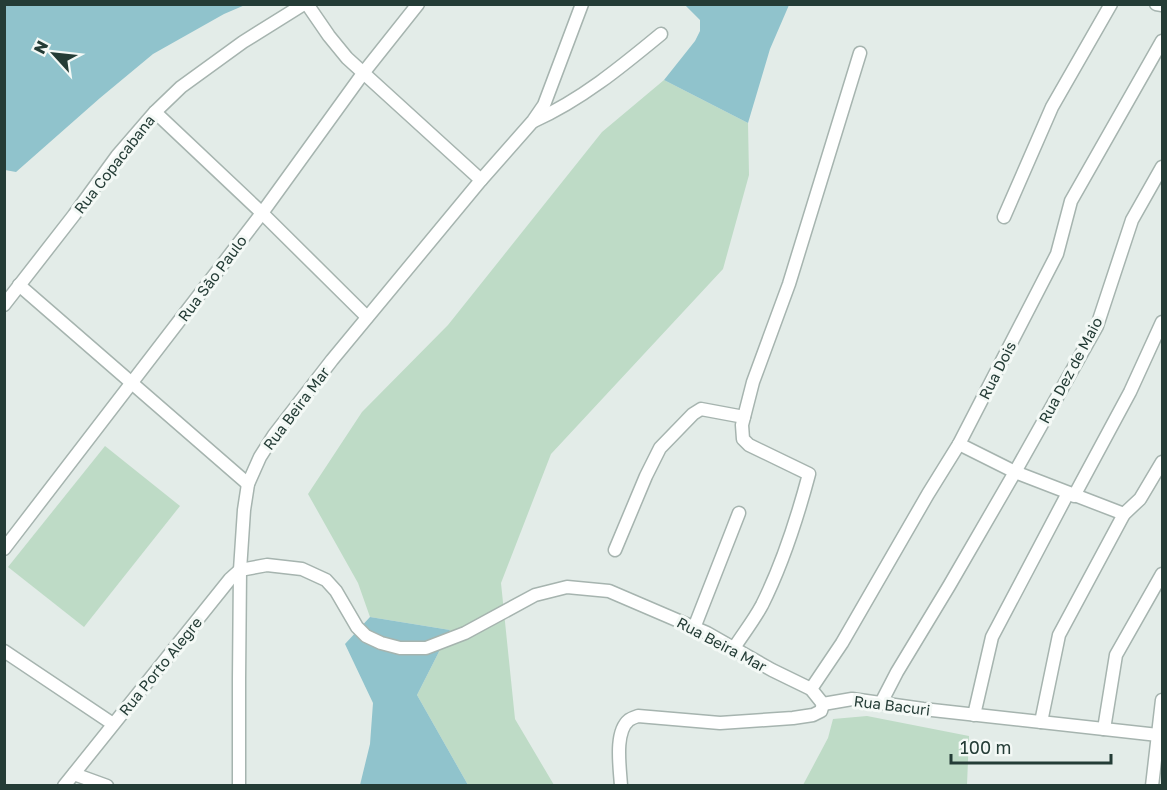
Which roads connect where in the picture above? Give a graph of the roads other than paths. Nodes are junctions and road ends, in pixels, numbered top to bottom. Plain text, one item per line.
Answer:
1 (306, 4) edge
2 (418, 4) edge
3 (582, 4) edge
4 (1111, 4) edge
5 (1155, 4) edge
6 (1162, 5) edge
7 (661, 34) dead end
8 (1162, 41) edge
9 (860, 53) dead end
10 (364, 72) junction
11 (155, 112) junction
12 (533, 121) junction
13 (1162, 167) edge
14 (481, 180) junction
15 (262, 213) junction
16 (1004, 217) dead end
17 (20, 285) junction
18 (4, 305) edge
19 (367, 317) junction
20 (1162, 322) edge
21 (132, 384) junction
22 (744, 417) junction
23 (959, 444) junction
24 (1162, 462) edge
25 (1015, 472) junction
26 (248, 484) junction
27 (1071, 495) junction
28 (739, 513) dead end
29 (1124, 514) junction
30 (4, 549) edge
31 (615, 550) dead end
32 (240, 570) junction
33 (1162, 574) edge
34 (694, 628) junction
35 (734, 648) junction
36 (4, 651) edge
37 (811, 689) junction
38 (1162, 700) edge
39 (880, 703) junction
40 (823, 704) junction
41 (974, 715) junction
42 (1041, 722) junction
43 (113, 724) junction
44 (1104, 729) junction
45 (1158, 735) junction
46 (74, 774) junction
47 (64, 786) edge
48 (107, 786) edge
49 (239, 786) edge
50 (621, 786) edge
51 (1152, 786) edge

1 - 10 street
1 - 11 street, Rua Copacabana
2 - 10 street, Rua São Paulo
3 - 12 street, Rua Beira Mar
4 - 16 street
5 - 6 street
7 - 12 street
8 - 23 street, Rua Dois
9 - 22 street
10 - 14 street
10 - 15 street, Rua São Paulo
11 - 15 street
11 - 17 street, Rua Copacabana
12 - 14 street, Rua Beira Mar
13 - 25 street, Rua Dez de Maio
14 - 19 street, Rua Beira Mar
15 - 19 street
15 - 21 street, Rua São Paulo
17 - 18 street, Rua Copacabana
17 - 21 street
19 - 26 street, Rua Beira Mar
20 - 27 street
21 - 26 street
21 - 30 street, Rua São Paulo
22 - 31 street
22 - 35 street
23 - 25 street
23 - 37 street, Rua Dois
24 - 29 street
25 - 27 street
25 - 39 street, Rua Dez de Maio
26 - 32 street, Rua Beira Mar
27 - 29 street
27 - 41 street
28 - 34 street
29 - 42 street
32 - 34 street, Rua Beira Mar
32 - 43 street, Rua Porto Alegre
32 - 49 street, Rua Beira Mar
33 - 44 street
34 - 35 street, Rua Beira Mar
35 - 37 street, Rua Beira Mar
36 - 43 street
37 - 40 street, Rua Beira Mar
38 - 45 street
39 - 40 street, Rua Bacuri
39 - 41 street, Rua Bacuri
40 - 50 street, Rua Bacuri
41 - 42 street, Rua Bacuri
42 - 44 street, Rua Bacuri
43 - 46 street, Rua Porto Alegre
44 - 45 street, Rua Bacuri
45 - 51 street
46 - 47 street, Rua Porto Alegre
46 - 48 street

